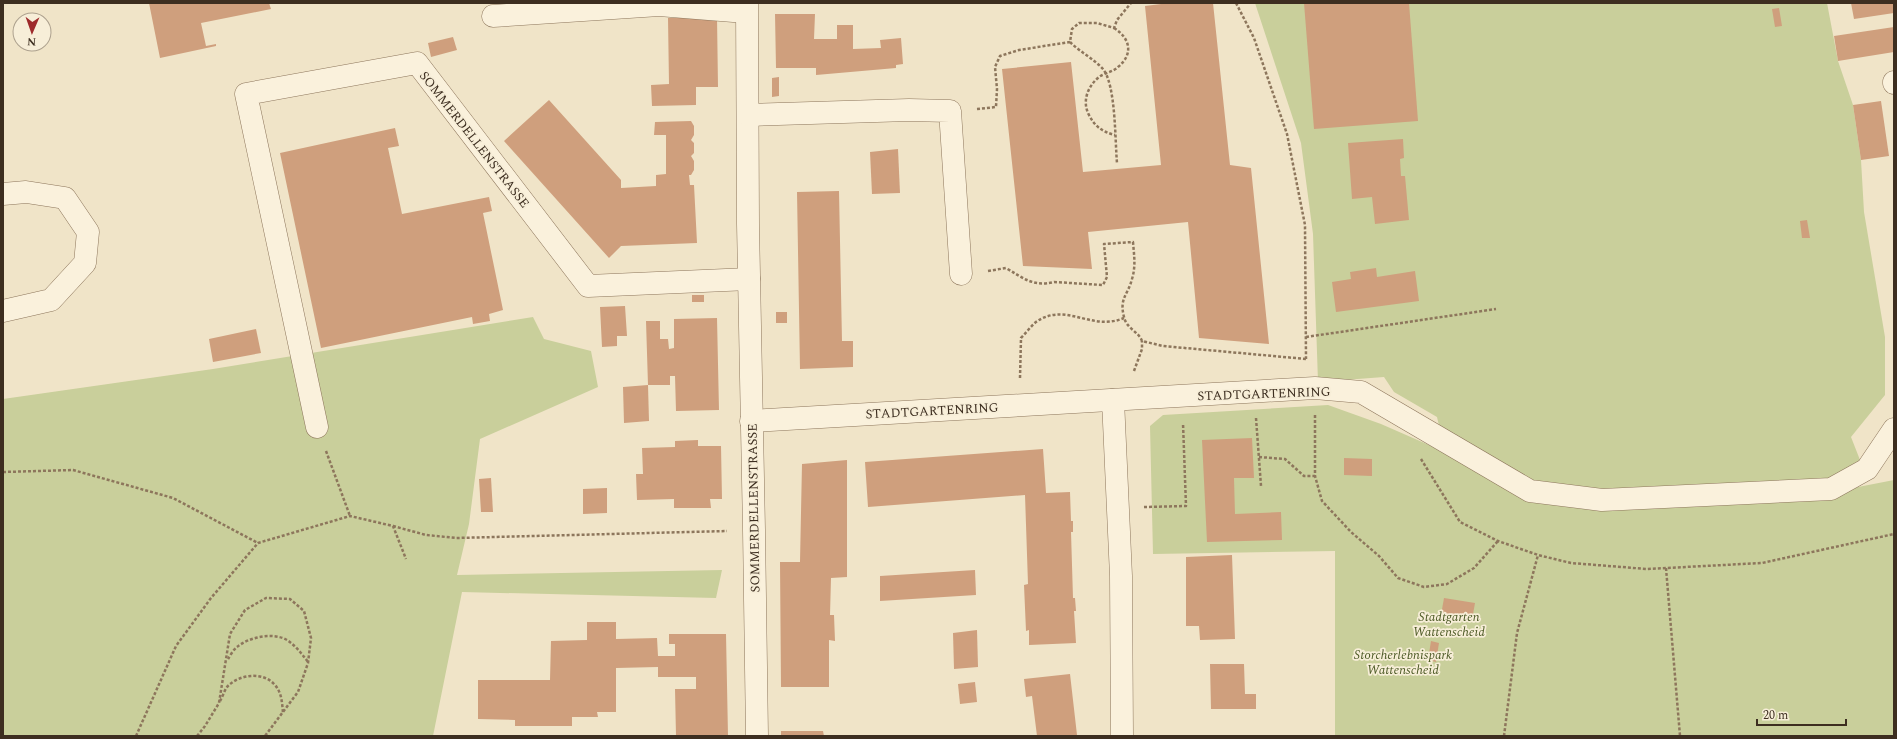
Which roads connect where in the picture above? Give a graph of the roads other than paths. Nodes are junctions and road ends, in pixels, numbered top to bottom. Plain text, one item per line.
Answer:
1 (746, 7) edge
2 (493, 16) dead end
3 (748, 115) junction
4 (3, 194) edge
5 (961, 274) road end
6 (749, 279) junction
7 (3, 311) edge
8 (1113, 400) junction
9 (751, 421) junction
10 (316, 427) road end
11 (1894, 428) edge
12 (756, 736) edge
13 (1122, 736) edge

1 - 2 street
1 - 3 street, SOMMERDELLENSTRASSE
3 - 5 street
3 - 6 street, SOMMERDELLENSTRASSE
4 - 7 street
6 - 9 street, SOMMERDELLENSTRASSE
6 - 10 street, SOMMERDELLENSTRASSE
8 - 9 street, STADTGARTENRING
8 - 11 street, STADTGARTENRING
8 - 13 street
9 - 12 street, SOMMERDELLENSTRASSE

